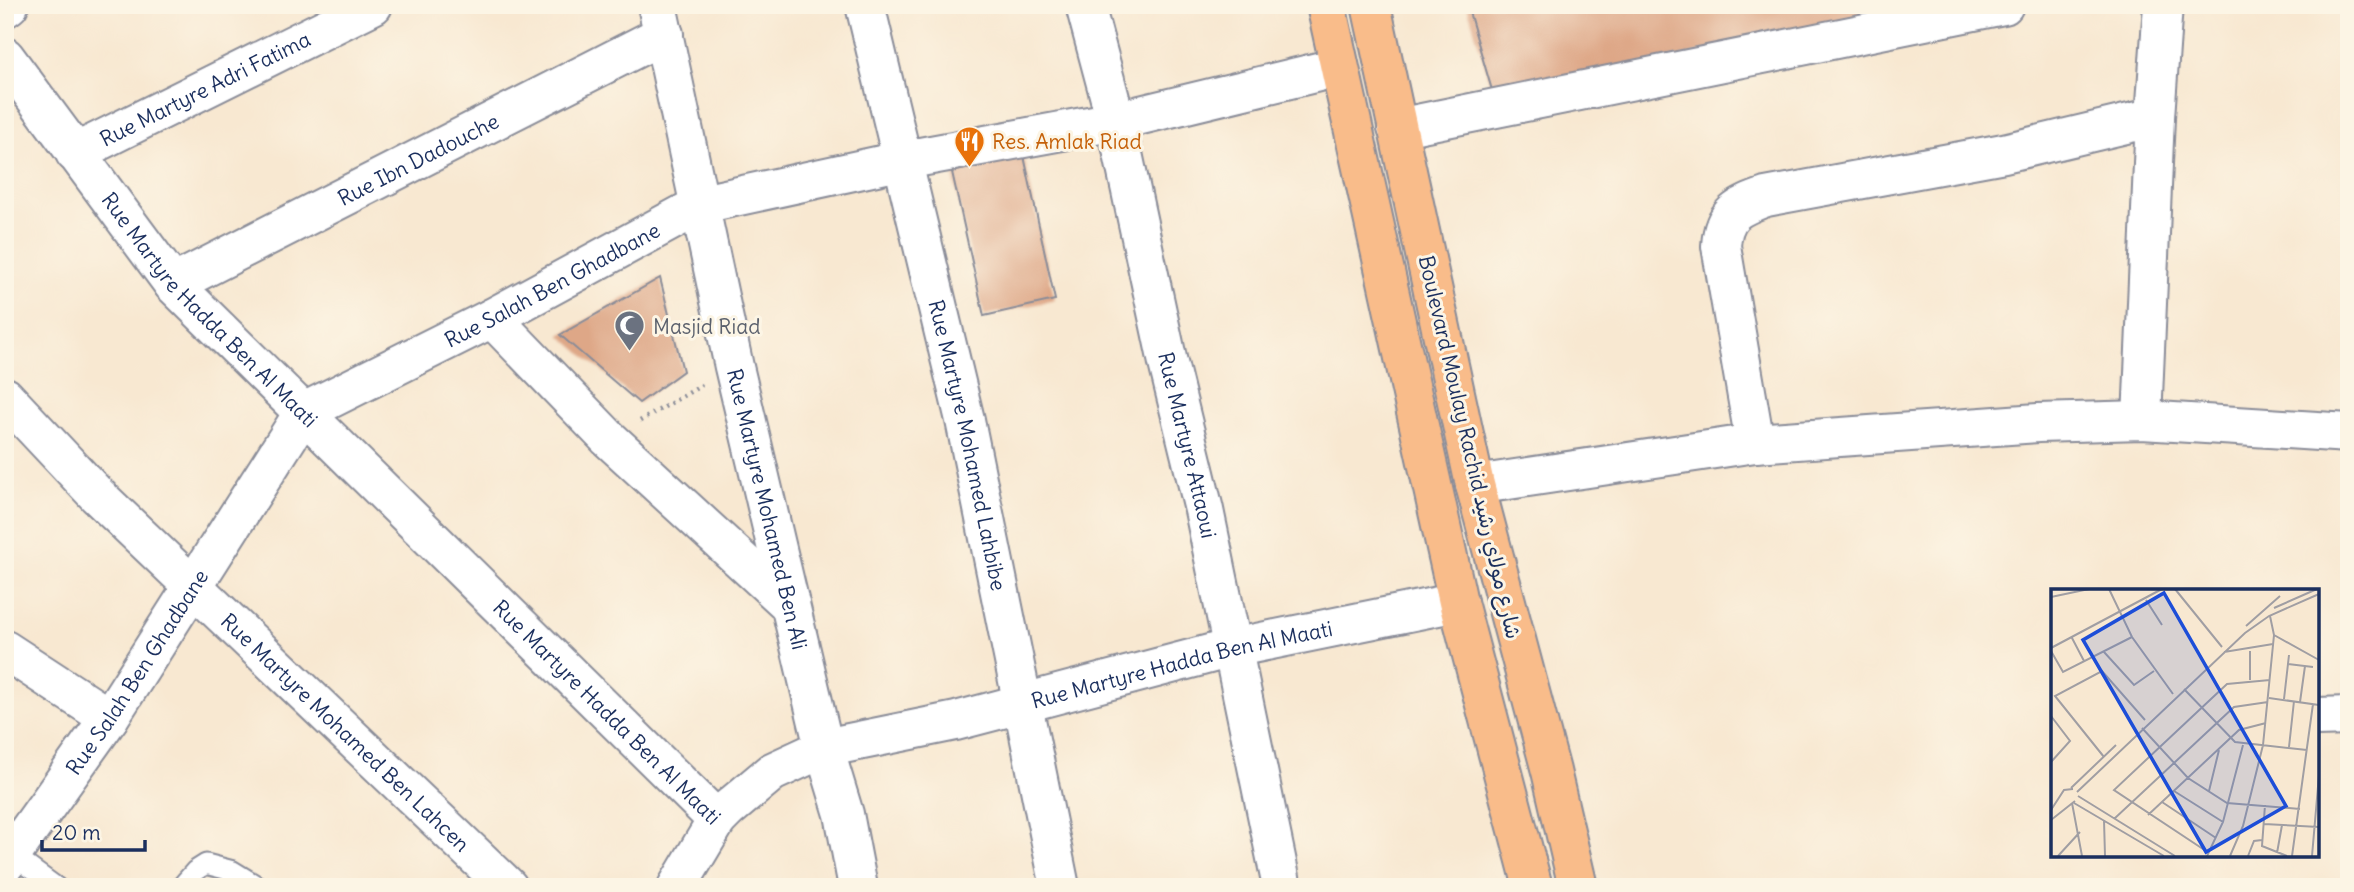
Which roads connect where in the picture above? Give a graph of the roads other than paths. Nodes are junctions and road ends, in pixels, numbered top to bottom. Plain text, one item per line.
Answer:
1 (373, 5) edge
2 (865, 5) edge
3 (1085, 5) edge
4 (1326, 5) edge
5 (1371, 5) edge
6 (2004, 5) edge
7 (2163, 5) edge
8 (660, 20) edge
9 (5, 57) edge
10 (1339, 67) junction
11 (2155, 117) junction
12 (1116, 121) junction
13 (1397, 128) junction
14 (75, 153) junction
15 (904, 160) junction
16 (702, 204) junction
17 (173, 284) junction
18 (492, 318) junction
19 (5, 397) edge
20 (304, 412) junction
21 (2142, 420) junction
22 (2349, 433) edge
23 (1755, 443) junction
24 (1475, 485) junction
25 (194, 587) junction
26 (1458, 602) junction
27 (790, 606) junction
28 (1232, 648) junction
29 (5, 650) edge
30 (1025, 704) junction
31 (2349, 716) edge
32 (2319, 717) edge
33 (109, 718) junction
34 (824, 748) junction
35 (717, 820) junction
36 (9, 860) edge
37 (56, 887) edge
38 (181, 887) edge
39 (259, 887) edge
40 (508, 887) edge
41 (677, 887) edge
42 (858, 887) edge
43 (1060, 887) edge
44 (1282, 887) edge
45 (1533, 887) edge
46 (1578, 887) edge

1 - 14 street, Rue Martyre Adri Fatima
2 - 15 street, Rue Martyre Mohamed Lahbibe
3 - 12 street, Rue Martyre Attaoui
4 - 10 main road
5 - 13 main road, Boulevard Moulay Rachid شارع مولاي رشيد
6 - 13 street
7 - 11 street
8 - 16 street, Rue Martyre Mohamed Ben Ali
8 - 17 street, Rue Ibn Dadouche
9 - 14 street, Rue Martyre Hadda Ben Al Maati
10 - 12 street, Rue Salah Ben Ghadbane
10 - 26 main road
11 - 21 street
11 - 23 street
12 - 15 street, Rue Salah Ben Ghadbane
12 - 28 street, Rue Martyre Attaoui
13 - 24 main road, Boulevard Moulay Rachid شارع مولاي رشيد
14 - 17 street, Rue Martyre Hadda Ben Al Maati
15 - 16 street, Rue Salah Ben Ghadbane
15 - 30 street, Rue Martyre Mohamed Lahbibe
16 - 18 street, Rue Salah Ben Ghadbane
16 - 27 street, Rue Martyre Mohamed Ben Ali
17 - 20 street, Rue Martyre Hadda Ben Al Maati
18 - 20 street, Rue Salah Ben Ghadbane
18 - 27 street
19 - 25 street, Rue Martyre Mohamed Ben Lahcen
20 - 25 street, Rue Salah Ben Ghadbane
20 - 35 street, Rue Martyre Hadda Ben Al Maati
21 - 22 street
21 - 23 street
23 - 24 street
24 - 46 main road, Boulevard Moulay Rachid شارع مولاي رشيد
25 - 33 street, Rue Salah Ben Ghadbane
25 - 40 street, Rue Martyre Mohamed Ben Lahcen
26 - 28 street, Rue Martyre Hadda Ben Al Maati
26 - 45 main road
27 - 34 street, Rue Martyre Mohamed Ben Ali
28 - 30 street, Rue Martyre Hadda Ben Al Maati
28 - 44 street, Rue Martyre Attaoui
29 - 33 street
30 - 34 street, Rue Martyre Hadda Ben Al Maati
30 - 43 street, Rue Martyre Mohamed Lahbibe
31 - 32 street
33 - 36 street, Rue Salah Ben Ghadbane
34 - 35 street, Rue Martyre Hadda Ben Al Maati
34 - 42 street, Rue Martyre Mohamed Ben Ali
35 - 41 street
36 - 37 lane
38 - 39 lane

